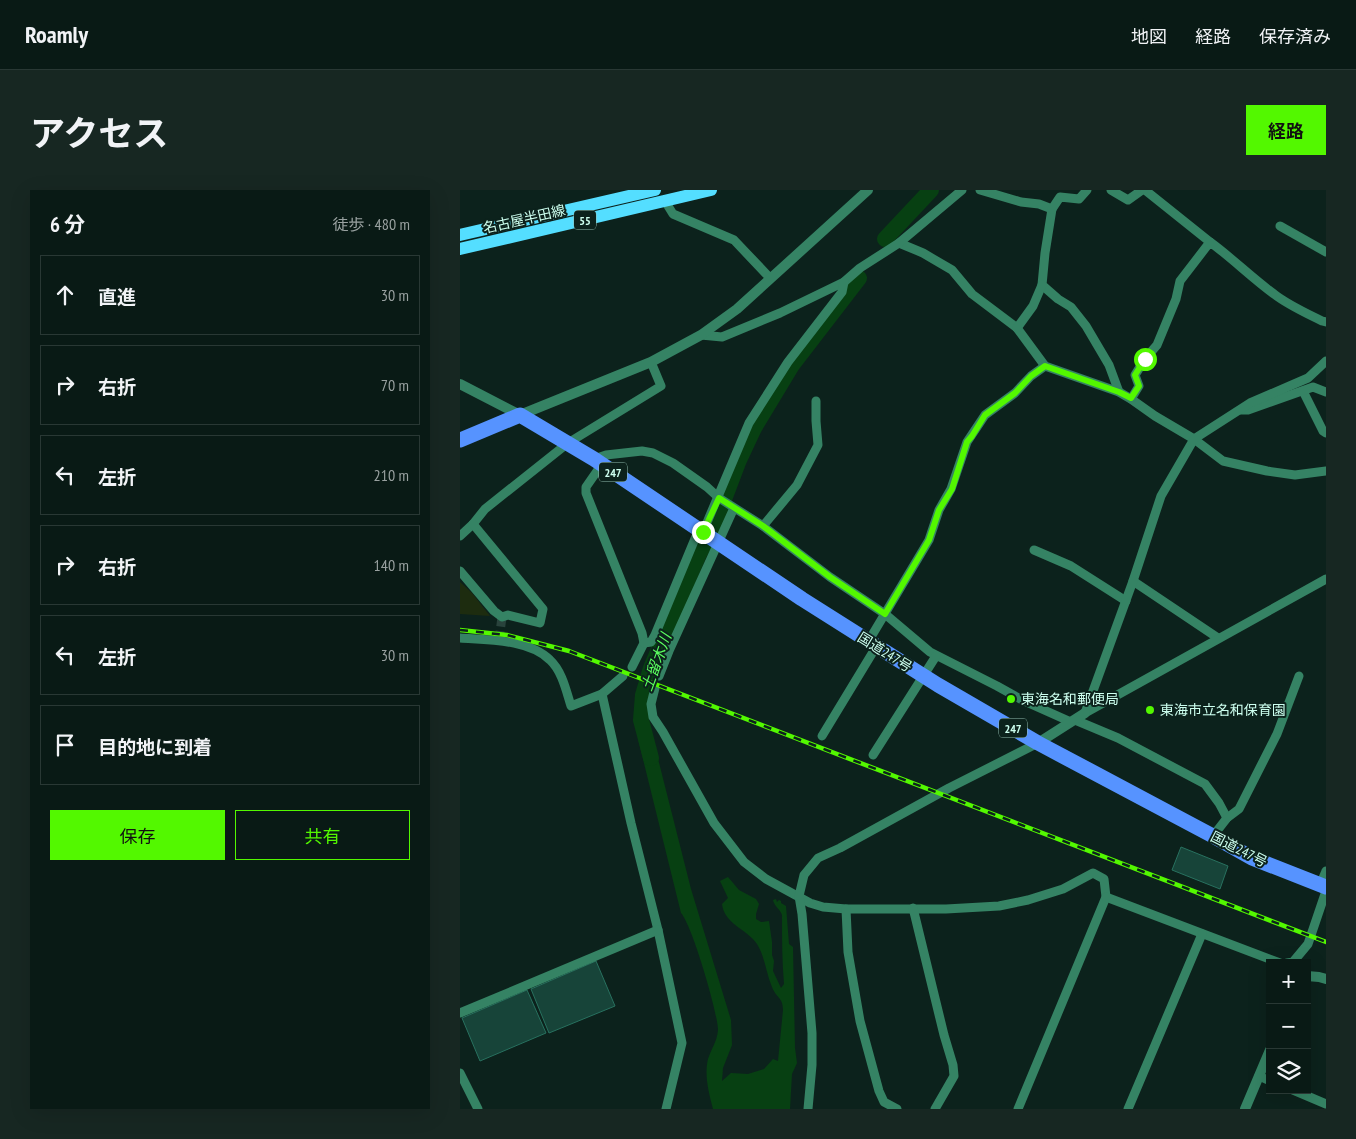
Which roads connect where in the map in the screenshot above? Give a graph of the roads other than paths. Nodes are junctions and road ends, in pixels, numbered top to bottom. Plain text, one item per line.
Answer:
1 (655, 190) edge
2 (711, 190) edge
3 (868, 190) edge
4 (962, 190) edge
5 (980, 190) edge
6 (1087, 190) edge
7 (1111, 190) edge
8 (1143, 190) edge
9 (630, 193) edge
10 (665, 201) junction
11 (1052, 209) junction
12 (1280, 226) dead end
13 (460, 235) edge
14 (1210, 242) junction
15 (900, 243) junction
16 (460, 250) edge
17 (1326, 252) edge
18 (770, 278) junction
19 (844, 282) junction
20 (1042, 285) junction
21 (1326, 322) edge
22 (1017, 328) junction
23 (702, 335) junction
24 (651, 362) junction
25 (1326, 362) edge
26 (1045, 366) junction
27 (460, 384) edge
28 (1303, 391) junction
29 (1119, 392) junction
30 (1326, 392) edge
31 (1131, 398) junction
32 (816, 402) dead end
33 (1236, 410) junction
34 (520, 415) junction
35 (1326, 433) edge
36 (1194, 439) junction
37 (460, 440) edge
38 (568, 443) junction
39 (598, 462) junction
40 (1326, 470) edge
41 (719, 498) junction
42 (733, 507) junction
43 (473, 524) junction
44 (763, 526) junction
45 (460, 536) edge
46 (709, 536) junction
47 (1034, 550) dead end
48 (461, 575) edge
49 (1326, 580) edge
50 (1133, 581) junction
51 (1126, 601) junction
52 (885, 614) junction
53 (460, 638) edge
54 (1218, 638) junction
55 (644, 643) junction
56 (872, 645) junction
57 (936, 656) junction
58 (632, 666) dead end
59 (623, 676) dead end
60 (659, 676) dead end
61 (924, 676) junction
62 (1299, 676) dead end
63 (655, 688) dead end
64 (602, 694) junction
65 (1085, 713) junction
66 (1073, 721) junction
67 (822, 736) dead end
68 (1038, 743) junction
69 (873, 755) dead end
70 (1227, 818) junction
71 (1213, 836) junction
72 (1325, 884) edge
73 (799, 896) junction
74 (1106, 898) junction
75 (912, 908) junction
76 (846, 910) junction
77 (658, 930) junction
78 (1202, 934) junction
79 (1269, 959) edge
80 (1296, 959) edge
81 (1311, 976) edge
82 (1326, 980) edge
83 (460, 1013) edge
84 (1266, 1059) edge
85 (460, 1073) edge
86 (1259, 1076) junction
87 (1266, 1079) edge
88 (464, 1090) edge
89 (1302, 1094) edge
90 (1326, 1104) edge
91 (478, 1109) edge
92 (666, 1109) edge
93 (808, 1109) edge
94 (897, 1109) edge
95 (935, 1109) edge
96 (1018, 1109) edge
97 (1128, 1109) edge
98 (1245, 1109) edge

1 - 9 main road, 名古屋半田線 / 55
2 - 10 main road, 名古屋半田線 / 55
3 - 18 street
4 - 15 street
5 - 11 street
6 - 11 street
7 - 8 street
8 - 14 street
9 - 10 street
9 - 13 main road, 名古屋半田線 / 55
10 - 16 main road, 名古屋半田線 / 55
10 - 18 street
11 - 20 street
12 - 17 street
14 - 21 street
14 - 31 street
15 - 19 street
15 - 22 street
18 - 23 street
19 - 23 street
19 - 41 street
20 - 22 street
20 - 29 street
22 - 26 street
23 - 24 street
24 - 34 street
24 - 38 street
25 - 33 street
26 - 29 street
26 - 52 street
27 - 34 street
28 - 30 street
28 - 33 street
28 - 35 street
29 - 31 street
31 - 36 street
32 - 44 street
33 - 36 street
34 - 37 highway
34 - 38 highway, 国道247号 / 247
36 - 40 street
36 - 50 street
38 - 39 highway, 国道247号 / 247
38 - 43 street
39 - 41 street
39 - 46 highway, 国道247号 / 247
39 - 55 street
41 - 42 street
41 - 46 street
42 - 44 street
42 - 46 street
43 - 45 street
43 - 48 street
44 - 52 street
46 - 55 street
46 - 56 highway, 国道247号 / 247
46 - 60 street
47 - 51 street
49 - 54 street
50 - 51 street
50 - 54 street
51 - 65 street
52 - 56 street
52 - 57 street
53 - 64 street
54 - 65 street
55 - 58 street
56 - 61 highway, 国道247号 / 247
56 - 67 street
57 - 61 street
57 - 66 street
59 - 64 street
61 - 68 highway, 国道247号 / 247
61 - 69 street
62 - 70 street
63 - 73 street
64 - 77 street
65 - 66 street
66 - 68 street
66 - 70 street
68 - 71 highway, 国道247号 / 247
68 - 73 street
70 - 71 street
71 - 72 highway, 国道247号 / 247
72 - 80 street
73 - 76 street
73 - 93 street
74 - 75 street
74 - 78 street
74 - 96 street
75 - 76 street
75 - 95 street
76 - 94 street
77 - 83 street
77 - 92 street
78 - 79 street
78 - 97 street
81 - 82 street
84 - 86 street
85 - 88 street
86 - 87 street
86 - 98 street
88 - 91 street
89 - 90 street

